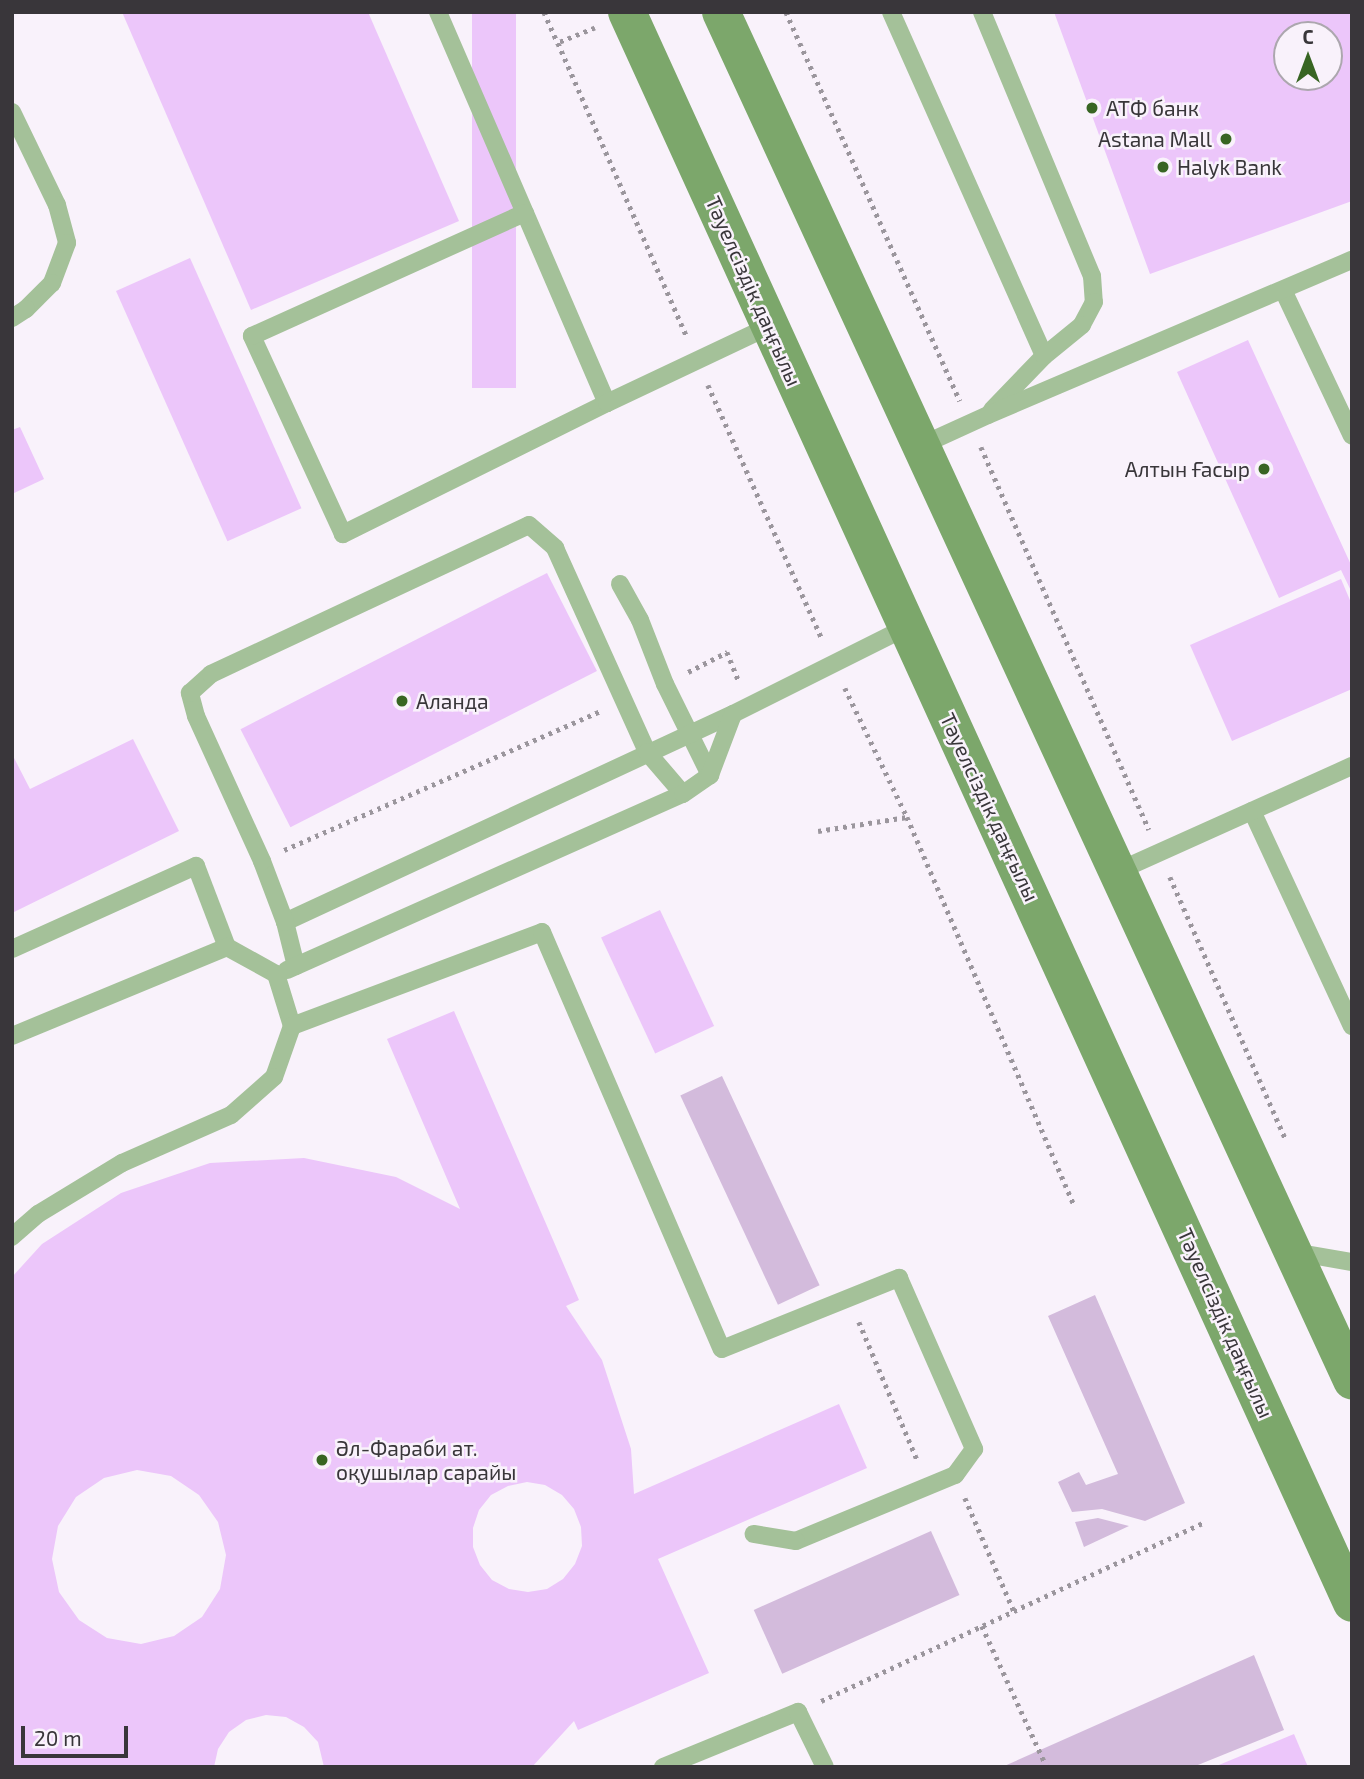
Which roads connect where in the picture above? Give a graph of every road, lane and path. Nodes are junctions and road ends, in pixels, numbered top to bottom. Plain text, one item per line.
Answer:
1 (438, 12) edge
2 (544, 12) edge
3 (721, 12) edge
4 (786, 12) edge
5 (891, 12) edge
6 (982, 12) edge
7 (628, 13) edge
8 (558, 43) junction
9 (12, 112) edge
10 (525, 214) junction
11 (1352, 260) edge
12 (1283, 290) junction
13 (12, 318) edge
14 (770, 326) junction
15 (1044, 356) junction
16 (697, 360) junction
17 (607, 403) junction
18 (988, 415) junction
19 (970, 423) junction
20 (1352, 436) edge
21 (920, 446) junction
22 (620, 584) dead end
23 (907, 627) junction
24 (832, 663) junction
25 (664, 684) junction
26 (623, 701) junction
27 (741, 710) junction
28 (690, 733) junction
29 (647, 752) junction
30 (1352, 766) edge
31 (710, 775) junction
32 (683, 794) junction
33 (1252, 811) junction
34 (907, 817) junction
35 (818, 831) dead end
36 (262, 861) junction
37 (1116, 872) junction
38 (285, 922) junction
39 (227, 947) junction
40 (12, 949) edge
41 (296, 966) junction
42 (276, 974) junction
43 (292, 1026) junction
44 (1352, 1026) edge
45 (12, 1036) edge
46 (1074, 1205) dead end
47 (12, 1237) edge
48 (1294, 1252) junction
49 (1352, 1262) edge
50 (849, 1297) junction
51 (1352, 1380) edge
52 (955, 1475) junction
53 (928, 1486) junction
54 (1205, 1522) dead end
55 (754, 1534) dead end
56 (1352, 1602) edge
57 (1014, 1611) junction
58 (982, 1626) junction
59 (798, 1712) junction
60 (663, 1767) edge
61 (825, 1767) edge
62 (1047, 1767) edge

1 - 10 lane
2 - 8 path
3 - 21 main road
4 - 19 path
5 - 15 lane
6 - 15 lane
7 - 8 path
7 - 14 main road, Тәуелсіздік даңғылы
8 - 16 path
9 - 13 lane
10 - 17 lane
10 - 17 lane
11 - 12 lane
12 - 18 lane
12 - 20 lane
14 - 16 lane
14 - 23 main road, Тәуелсіздік даңғылы
15 - 18 lane
16 - 17 lane
16 - 24 path
18 - 19 lane
19 - 21 lane
21 - 37 main road
22 - 25 lane
23 - 24 lane
23 - 56 main road, Тәуелсіздік даңғылы
24 - 27 lane
24 - 34 path
25 - 27 path
25 - 28 lane
26 - 29 lane
26 - 36 path
26 - 36 lane
27 - 28 lane
27 - 31 lane
28 - 29 lane
28 - 31 lane
29 - 32 lane
29 - 38 lane
30 - 33 lane
31 - 32 lane
32 - 41 lane
33 - 37 lane
33 - 44 lane
34 - 35 path
34 - 46 path
36 - 38 lane
37 - 48 main road
38 - 41 lane
39 - 40 lane
39 - 42 lane
39 - 45 lane
41 - 42 lane
42 - 43 lane
43 - 47 lane
43 - 50 lane
48 - 49 lane
48 - 51 main road
50 - 52 lane
50 - 53 path
52 - 53 lane
52 - 57 path
53 - 55 lane
54 - 57 path
57 - 58 path
58 - 59 path
58 - 62 path
59 - 60 lane
59 - 61 lane

